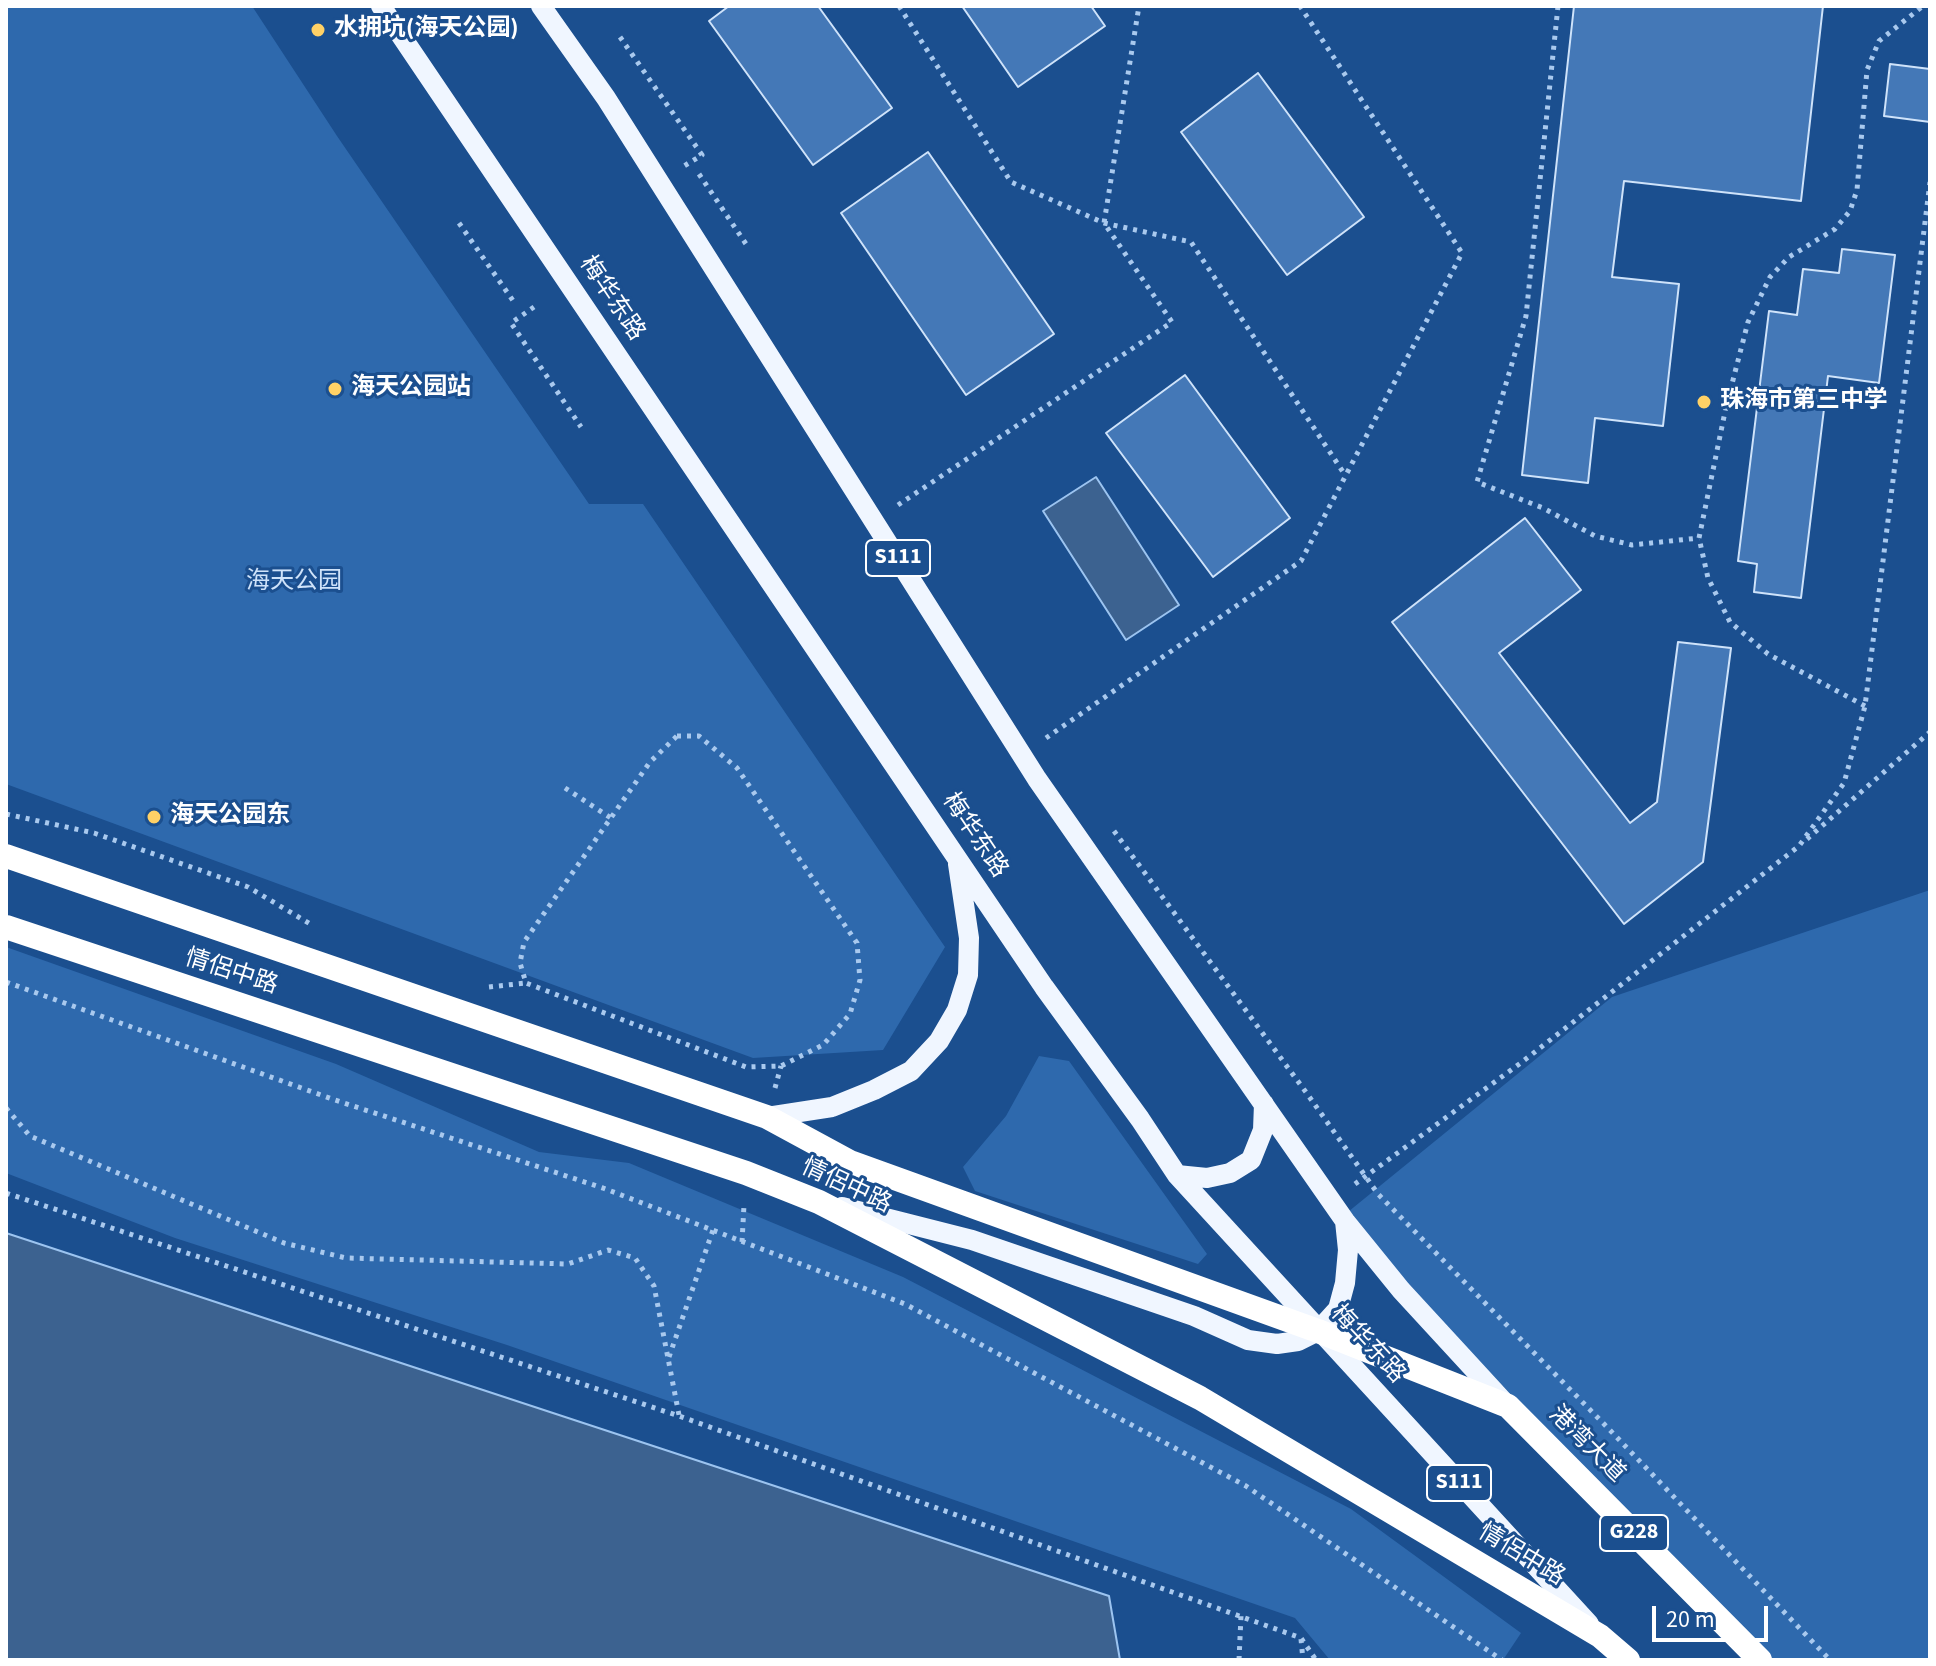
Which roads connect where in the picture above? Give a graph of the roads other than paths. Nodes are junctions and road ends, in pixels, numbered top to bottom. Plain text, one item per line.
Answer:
1 (381, 6) edge
2 (541, 6) edge
3 (6, 856) edge
4 (956, 856) junction
5 (6, 927) edge
6 (1264, 1104) junction
7 (767, 1117) junction
8 (1177, 1175) junction
9 (819, 1202) junction
10 (1345, 1221) junction
11 (1318, 1331) junction
12 (1508, 1406) junction
13 (1600, 1636) junction
14 (1628, 1660) edge
15 (1760, 1660) edge

1 - 4 main road, 梅华东路 / S111
2 - 6 main road, S111
3 - 7 highway, 情侶中路
4 - 7 main road
4 - 8 main road, 梅华东路 / S111
5 - 9 highway, 情侶中路
6 - 8 main road
6 - 10 main road, S111
7 - 11 highway, 情侶中路
8 - 11 main road, 梅华东路 / S111
9 - 11 main road
9 - 13 highway, 情侶中路
10 - 11 main road
10 - 12 main road, S111
11 - 12 highway, 情侶中路
11 - 13 main road, 梅华东路 / S111
12 - 15 highway, 港湾大道 / G228
13 - 14 highway

